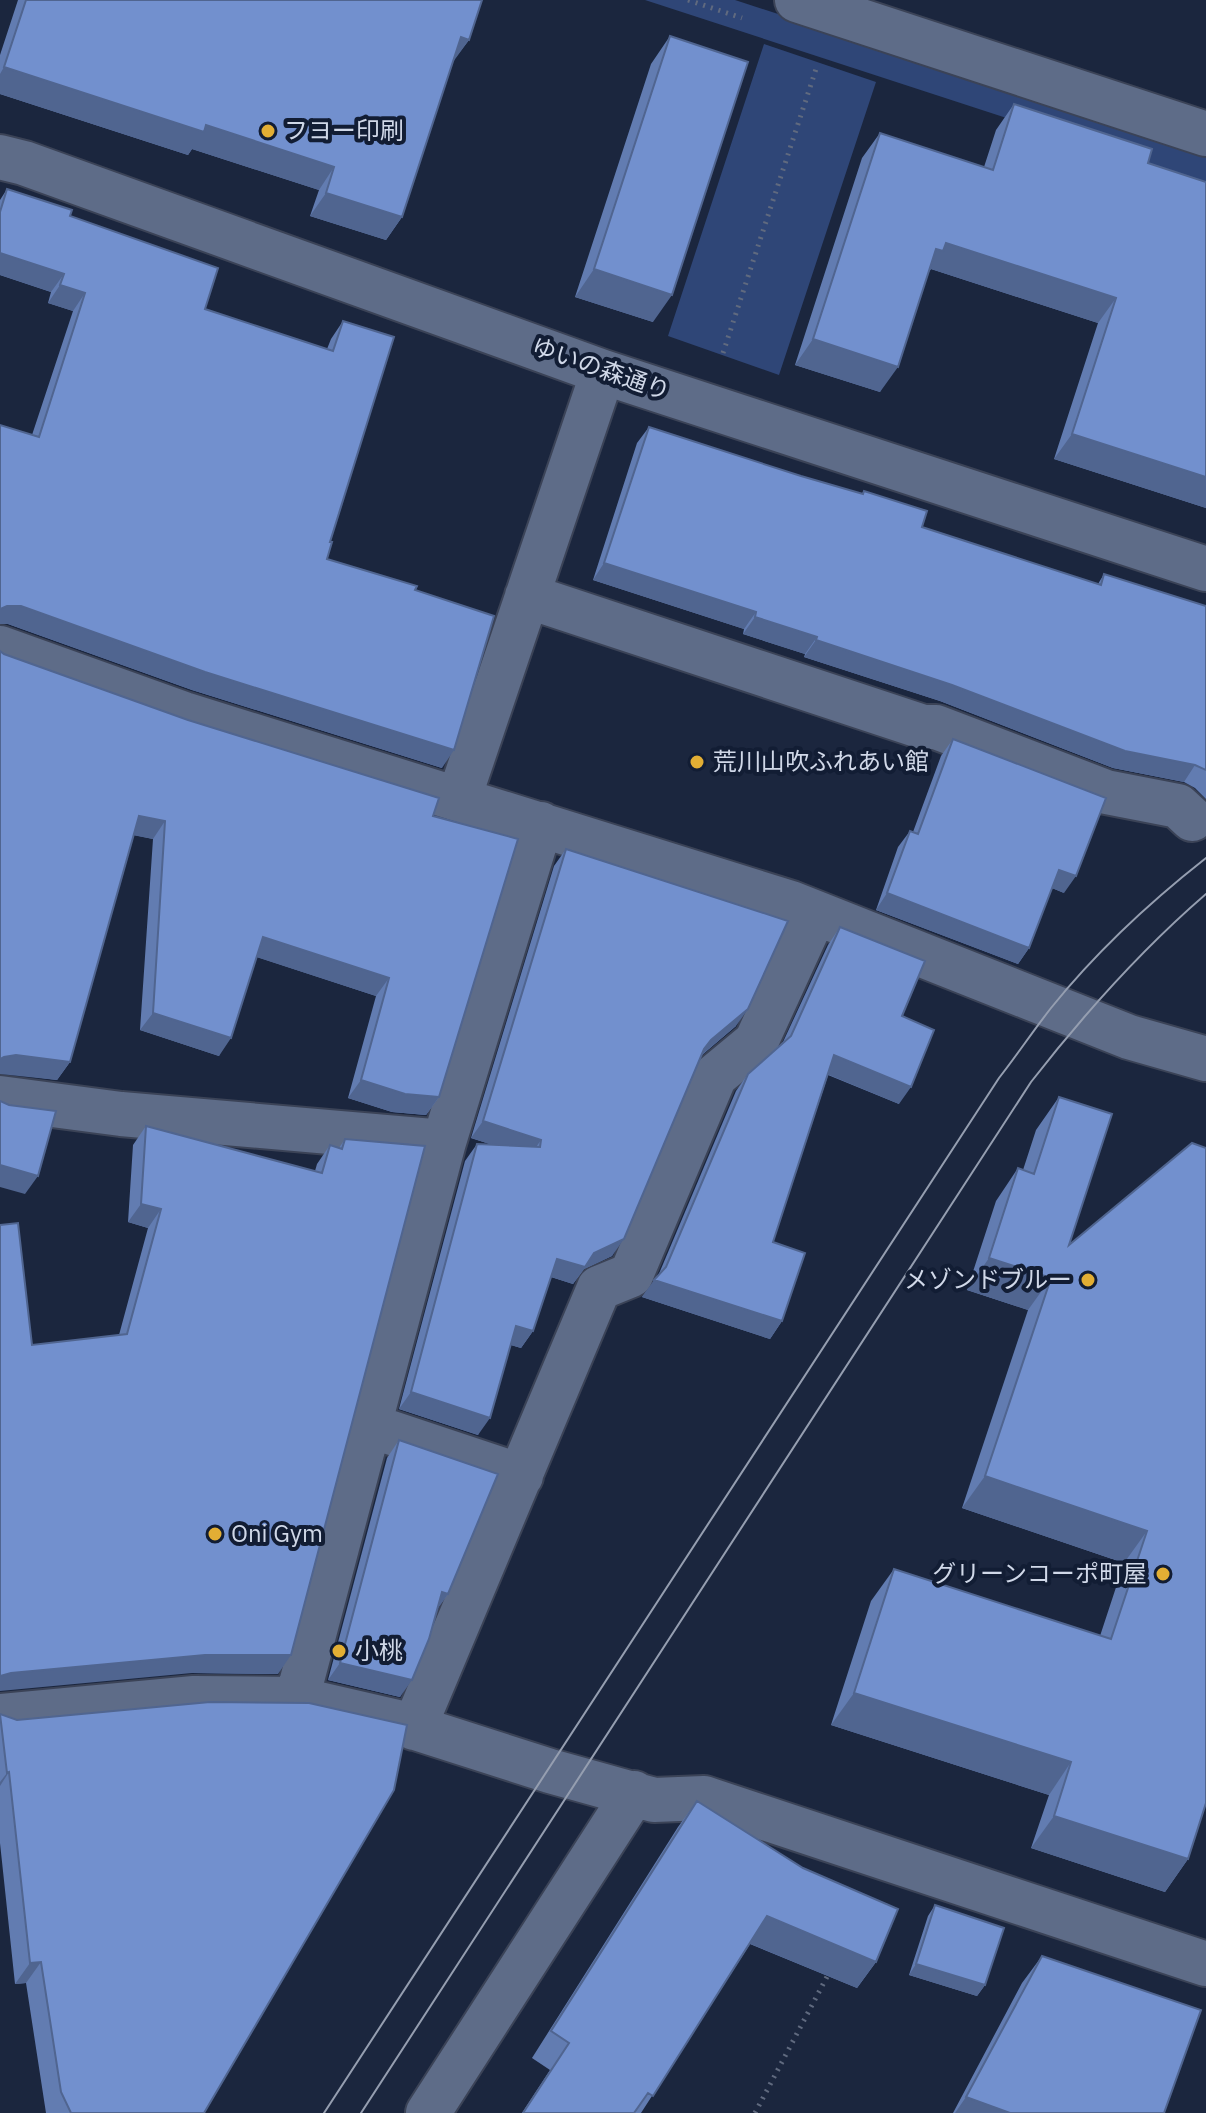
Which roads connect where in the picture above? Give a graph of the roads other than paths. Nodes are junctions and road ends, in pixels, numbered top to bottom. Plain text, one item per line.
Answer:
1 (797, 0) edge
2 (1206, 134) edge
3 (0, 157) edge
4 (603, 372) junction
5 (1206, 569) edge
6 (527, 596) junction
7 (0, 648) edge
8 (459, 798) junction
9 (1192, 819) dead end
10 (541, 824) junction
11 (815, 913) junction
12 (1206, 1059) edge
13 (0, 1098) edge
14 (444, 1142) junction
15 (368, 1425) junction
16 (521, 1476) junction
17 (297, 1699) junction
18 (0, 1716) edge
19 (414, 1728) junction
20 (634, 1793) junction
21 (1206, 1964) edge
22 (428, 2113) edge

1 - 2 street
3 - 4 street, ゆいの森通り
4 - 5 street, ゆいの森通り
4 - 6 street
6 - 8 street
6 - 9 street
7 - 8 street
8 - 10 street
10 - 11 street
10 - 14 street
11 - 12 street
11 - 16 street
13 - 14 street
14 - 15 street
15 - 16 street
15 - 17 street
16 - 19 street
17 - 18 street
17 - 19 street
19 - 20 street
20 - 21 street
20 - 22 street

